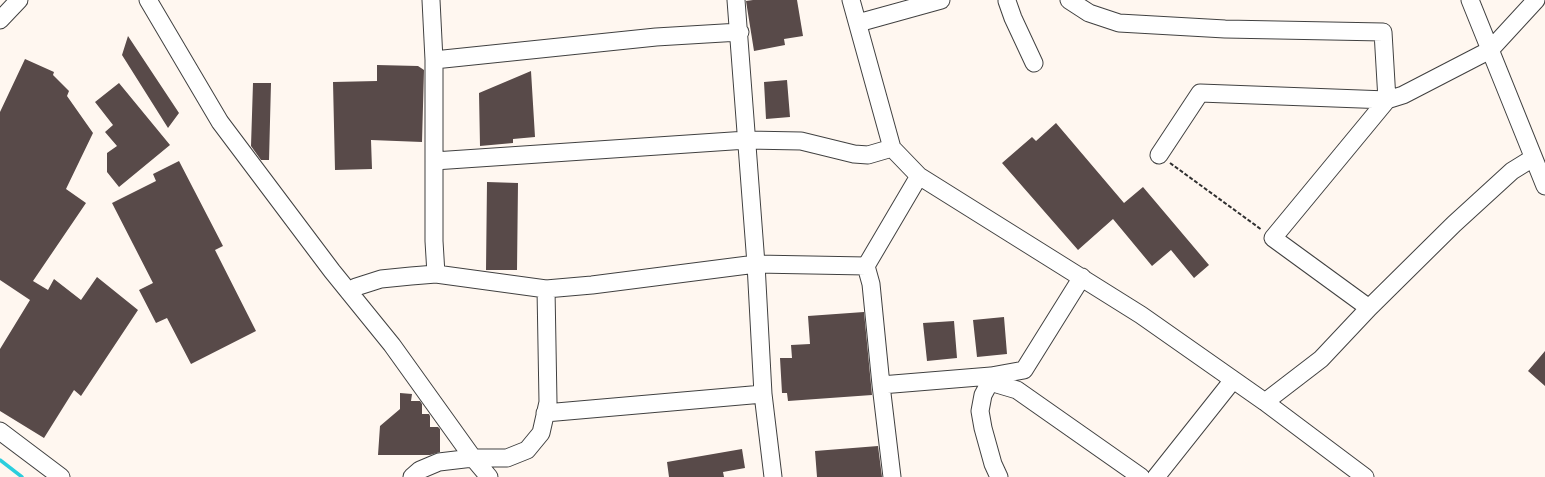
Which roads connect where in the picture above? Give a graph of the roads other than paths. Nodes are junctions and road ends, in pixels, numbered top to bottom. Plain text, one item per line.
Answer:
1 (19, 0) edge
2 (148, 0) edge
3 (431, 0) edge
4 (736, 0) edge
5 (851, 0) edge
6 (941, 0) edge
7 (1009, 0) edge
8 (1069, 0) edge
9 (1470, 0) edge
10 (1536, 0) edge
11 (0, 20) edge
12 (858, 23) junction
13 (740, 32) junction
14 (1490, 50) junction
15 (434, 60) junction
16 (1034, 63) dead end
17 (1387, 100) junction
18 (747, 140) junction
19 (892, 148) junction
20 (1159, 156) road end
21 (1533, 158) junction
22 (434, 161) junction
23 (919, 176) junction
24 (1545, 186) edge
25 (756, 264) junction
26 (866, 266) junction
27 (436, 274) junction
28 (1082, 278) junction
29 (546, 288) junction
30 (349, 292) junction
31 (1369, 308) junction
32 (991, 379) junction
33 (1233, 380) junction
34 (881, 385) junction
35 (763, 394) junction
36 (1265, 402) junction
37 (545, 413) junction
38 (0, 431) edge
39 (472, 458) junction
40 (61, 477) edge
41 (412, 477) edge
42 (489, 477) edge
43 (773, 477) edge
44 (892, 477) edge
45 (999, 477) edge
46 (1141, 477) edge
47 (1156, 477) edge
48 (1365, 477) edge

1 - 11 street
2 - 30 street
3 - 15 street
4 - 13 street
5 - 12 street
6 - 12 street
7 - 16 street
8 - 17 street
9 - 14 street
10 - 14 street
12 - 19 street
13 - 15 street
13 - 18 street
14 - 17 street
14 - 21 street
15 - 22 street
17 - 20 street
17 - 31 street
18 - 19 street
18 - 22 street
18 - 25 street
19 - 23 street
21 - 24 street
21 - 31 street
22 - 27 street
23 - 26 street
23 - 28 street
25 - 26 street
25 - 29 street
25 - 35 street
26 - 34 street
27 - 29 street
27 - 30 street
28 - 32 street
28 - 33 street
29 - 37 street
30 - 39 street
31 - 36 street
32 - 34 street
32 - 45 street
32 - 46 street
33 - 36 street
33 - 47 street
34 - 44 street
35 - 37 street
35 - 43 street
36 - 48 street
37 - 39 street
38 - 40 street
39 - 41 street
39 - 42 street

